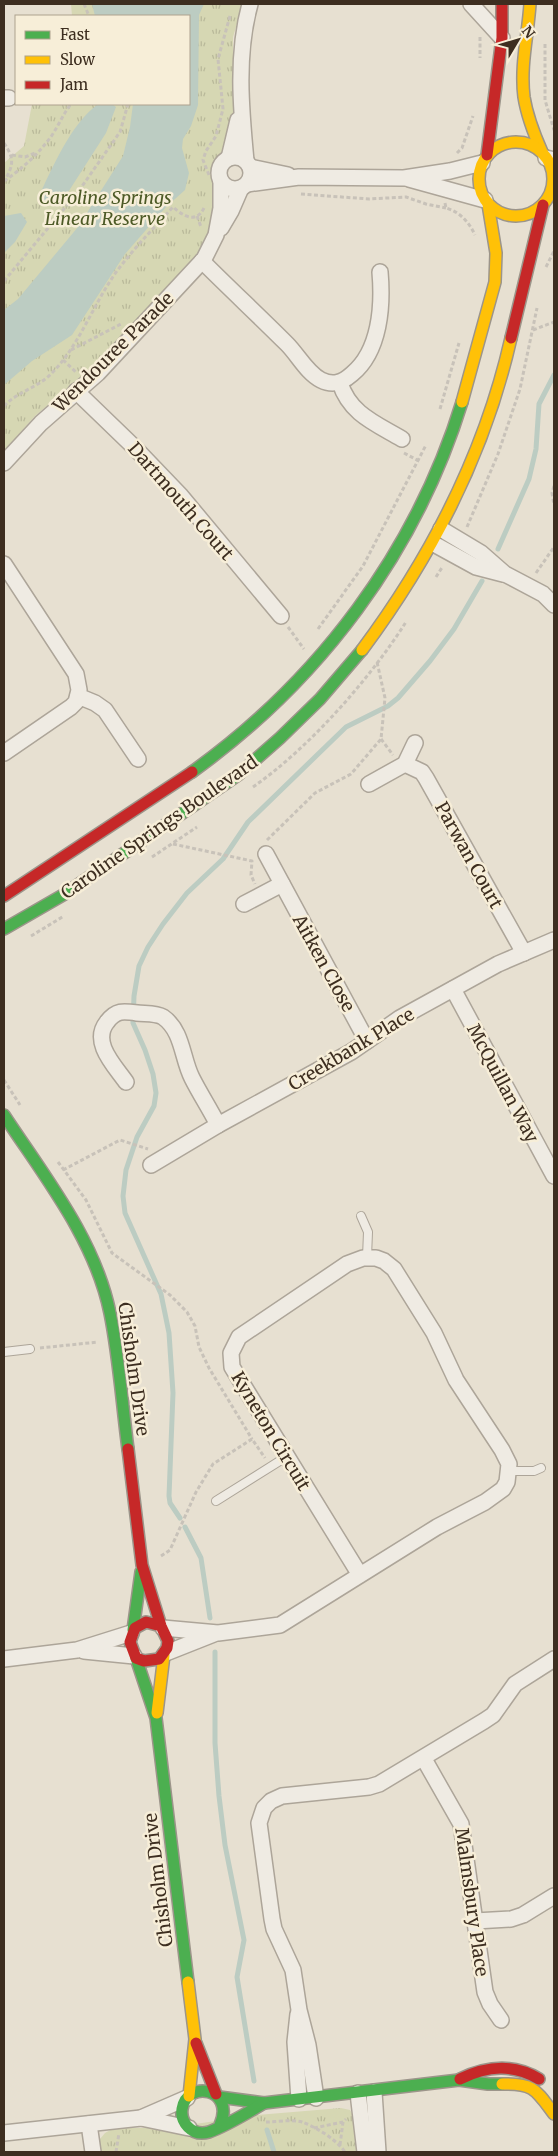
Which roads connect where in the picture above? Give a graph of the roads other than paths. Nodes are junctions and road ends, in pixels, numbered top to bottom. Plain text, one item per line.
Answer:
1 (250, 4) edge
2 (471, 4) edge
3 (502, 4) edge
4 (530, 4) edge
5 (502, 38) junction
6 (241, 109) junction
7 (547, 157) edge
8 (229, 158) junction
9 (485, 159) junction
10 (248, 164) junction
11 (299, 177) junction
12 (404, 178) junction
13 (216, 181) junction
14 (244, 186) junction
15 (548, 200) edge
16 (487, 202) junction
17 (216, 236) junction
18 (202, 261) junction
19 (380, 272) dead end
20 (340, 383) junction
21 (76, 391) junction
22 (402, 438) dead end
23 (4, 463) edge
24 (410, 524) junction
25 (441, 529) junction
26 (434, 544) junction
27 (4, 564) edge
28 (505, 574) junction
29 (554, 605) edge
30 (281, 616) road end
31 (78, 696) junction
32 (415, 743) dead end
33 (4, 753) edge
34 (138, 759) dead end
35 (406, 764) junction
36 (369, 784) dead end
37 (261, 852) road end
38 (282, 884) junction
39 (4, 896) edge
40 (244, 904) dead end
41 (4, 929) edge
42 (554, 940) edge
43 (524, 953) junction
44 (453, 989) junction
45 (367, 1041) junction
46 (126, 1082) dead end
47 (4, 1115) edge
48 (218, 1125) junction
49 (151, 1165) dead end
50 (554, 1176) edge
51 (361, 1216) dead end
52 (367, 1258) junction
53 (30, 1349) road end
54 (4, 1352) edge
55 (286, 1458) junction
56 (541, 1468) dead end
57 (509, 1472) junction
58 (216, 1501) dead end
59 (142, 1565) junction
60 (360, 1576) junction
61 (162, 1627) junction
62 (132, 1631) junction
63 (218, 1633) junction
64 (78, 1650) junction
65 (165, 1654) junction
66 (135, 1657) junction
67 (4, 1659) edge
68 (554, 1659) edge
69 (156, 1718) junction
70 (424, 1759) junction
71 (554, 1896) edge
72 (475, 1921) junction
73 (299, 2010) junction
74 (502, 2020) dead end
75 (195, 2039) junction
76 (458, 2080) junction
77 (549, 2088) dead end
78 (374, 2092) junction
79 (358, 2093) junction
80 (217, 2096) junction
81 (188, 2097) junction
82 (316, 2098) junction
83 (299, 2100) junction
84 (264, 2103) junction
85 (554, 2114) edge
86 (141, 2118) junction
87 (89, 2124) junction
88 (220, 2125) junction
89 (4, 2128) edge
90 (188, 2128) junction
91 (93, 2152) edge
92 (365, 2152) edge
93 (378, 2152) edge

1 - 6 street
2 - 5 street
3 - 5 main road
4 - 7 main road
5 - 9 main road
6 - 8 street
6 - 10 street
7 - 9 main road
7 - 15 main road
8 - 10 street
8 - 13 street
9 - 12 street
9 - 16 main road
10 - 11 street
10 - 14 street
11 - 12 street
11 - 14 street
12 - 16 street
13 - 14 street
13 - 17 street, Wendouree Parade
14 - 17 street, Wendouree Parade
15 - 16 main road
15 - 25 main road, Caroline Springs Boulevard
16 - 24 main road, Caroline Springs Boulevard
17 - 18 street, Wendouree Parade
18 - 20 street
18 - 21 street, Wendouree Parade
19 - 20 street
20 - 22 street
21 - 23 street, Wendouree Parade
21 - 30 street, Dartmouth Court
24 - 25 main road
24 - 26 main road
24 - 39 main road, Caroline Springs Boulevard
25 - 26 main road, Caroline Springs Boulevard
25 - 28 street
26 - 28 street
26 - 41 main road, Caroline Springs Boulevard
27 - 31 street
28 - 29 street
31 - 33 street
31 - 34 street
32 - 35 street
35 - 36 street
35 - 43 street, Parwan Court
37 - 38 street, Aitken Close
38 - 40 street
38 - 45 street, Aitken Close
42 - 43 street, Creekbank Place
43 - 44 street, Creekbank Place
44 - 45 street, Creekbank Place
44 - 50 street, McQuillan Way
45 - 48 street, Creekbank Place
46 - 48 street
47 - 59 main road, Chisholm Drive
48 - 49 street, Creekbank Place
51 - 52 lane
52 - 55 street, Kyneton Circuit
52 - 57 street
53 - 54 lane
55 - 58 lane
55 - 60 street, Kyneton Circuit
56 - 57 lane
57 - 60 street
59 - 61 main road, Chisholm Drive
59 - 62 main road, Chisholm Drive
60 - 63 street
61 - 62 main road
61 - 63 street
61 - 65 main road
62 - 64 street
62 - 66 main road
63 - 65 street
64 - 66 street
64 - 67 street
65 - 66 main road
65 - 69 main road, Chisholm Drive
66 - 69 main road, Chisholm Drive
68 - 70 street
69 - 75 main road, Chisholm Drive
70 - 72 street, Malmsbury Place
70 - 73 street
71 - 72 street
72 - 74 street, Malmsbury Place
73 - 82 street
73 - 83 street
75 - 80 main road, Chisholm Drive
75 - 81 main road, Chisholm Drive
76 - 77 main road
76 - 78 main road
76 - 85 main road
78 - 79 main road
78 - 93 street
79 - 82 main road
79 - 92 street
80 - 81 main road
80 - 84 main road
80 - 88 main road
81 - 86 street
81 - 90 main road
82 - 83 main road
83 - 84 main road
84 - 88 main road
86 - 87 street
86 - 90 street
87 - 89 street
87 - 91 street
88 - 90 main road

